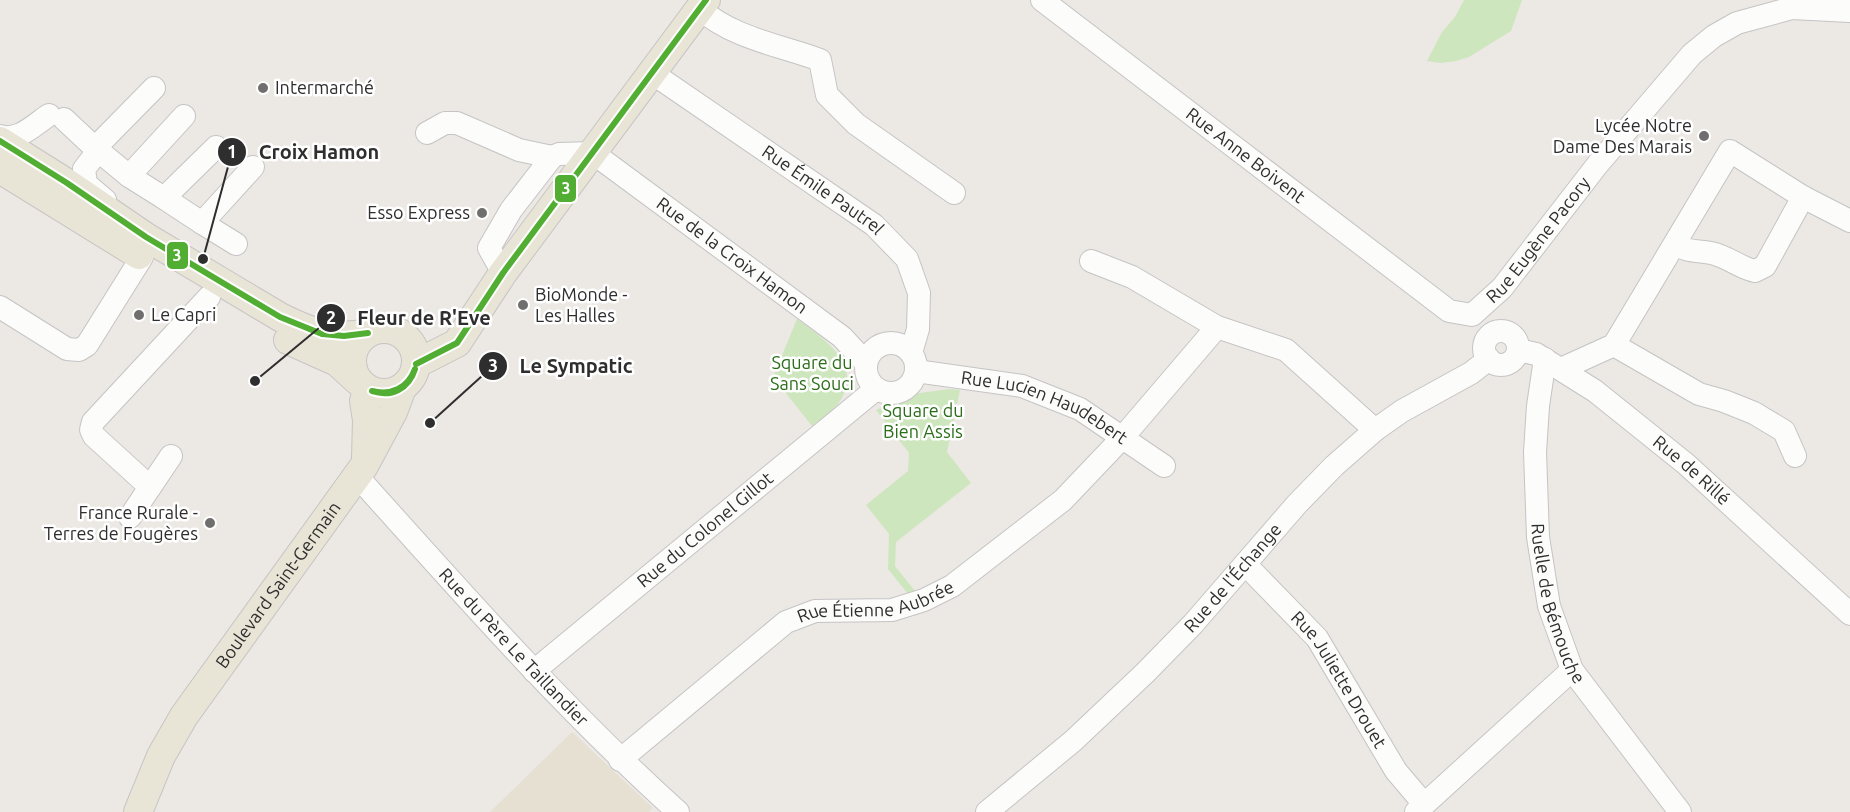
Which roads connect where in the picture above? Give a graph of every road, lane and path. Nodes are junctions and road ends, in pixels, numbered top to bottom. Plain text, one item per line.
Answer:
1 (1042, 0) edge
2 (703, 4) edge
3 (1850, 11) edge
4 (652, 73) junction
5 (154, 88) dead end
6 (184, 116) dead end
7 (427, 133) dead end
8 (0, 136) edge
9 (0, 141) edge
10 (216, 147) dead end
11 (96, 150) junction
12 (593, 153) junction
13 (552, 157) junction
14 (253, 167) dead end
15 (0, 169) edge
16 (129, 176) junction
17 (954, 193) dead end
18 (1803, 197) junction
19 (164, 198) junction
20 (1850, 221) edge
21 (202, 223) junction
22 (236, 244) dead end
23 (1675, 244) junction
24 (144, 247) junction
25 (1091, 261) dead end
26 (503, 273) junction
27 (1495, 294) junction
28 (209, 297) junction
29 (484, 302) junction
30 (0, 307) edge
31 (1449, 311) joint
32 (1472, 315) junction
33 (1217, 327) junction
34 (368, 333) junction
35 (406, 338) junction
36 (1493, 344) junction
37 (1614, 345) junction
38 (1518, 350) junction
39 (914, 362) junction
40 (866, 363) junction
41 (416, 364) junction
42 (1553, 364) junction
43 (363, 385) junction
44 (402, 388) junction
45 (876, 389) junction
46 (1376, 430) junction
47 (1123, 437) junction
48 (171, 456) dead end
49 (1795, 456) dead end
50 (1164, 466) dead end
51 (361, 471) junction
52 (150, 487) junction
53 (130, 517) dead end
54 (1245, 564) junction
55 (1850, 614) edge
56 (1572, 670) junction
57 (534, 671) junction
58 (620, 760) junction
59 (1420, 808) edge
60 (138, 812) edge
61 (678, 812) edge
62 (987, 812) edge
63 (1680, 812) edge

1 - 31 street, Rue Anne Boivent
2 - 4 main road
2 - 17 street
3 - 27 street, Rue Eugène Pacory
4 - 12 main road
4 - 39 street, Rue Émile Pautrel
5 - 11 street
6 - 16 street
7 - 13 street
8 - 11 street
9 - 24 main road
10 - 19 street
11 - 16 street
11 - 24 street
12 - 13 street
12 - 26 main road
12 - 40 street, Rue de la Croix Hamon
13 - 26 street
14 - 21 street
15 - 24 main road
16 - 19 street
18 - 20 street
18 - 23 street
18 - 23 street
19 - 21 street
21 - 22 street
23 - 37 street
24 - 28 main road
24 - 30 street
24 - 34 main road
25 - 33 street
26 - 29 main road
27 - 32 street, Rue Eugène Pacory
27 - 36 street
28 - 43 main road
28 - 52 street
29 - 35 main road
29 - 41 main road
31 - 32 street, Rue Eugène Pacory
32 - 36 street
33 - 46 street
33 - 47 street, Rue Étienne Aubrée
34 - 35 main road
34 - 43 main road
35 - 41 main road
36 - 38 street
36 - 38 street
36 - 46 street, Rue de l'Échange
37 - 42 street
37 - 49 street
38 - 42 street, Rue de Rillé
39 - 40 street
39 - 45 street
39 - 47 street, Rue Lucien Haudebert
40 - 45 street
41 - 44 main road
42 - 55 street, Rue de Rillé
42 - 56 street, Ruelle de Bémouche
43 - 44 main road
43 - 51 main road, Boulevard Saint-Germain
44 - 51 main road, Boulevard Saint-Germain
45 - 57 street, Rue du Colonel Gillot
46 - 54 street, Rue de l'Échange
47 - 50 street, Rue Lucien Haudebert
47 - 58 street, Rue Étienne Aubrée
48 - 52 street
51 - 57 street, Rue du Père Le Taillandier
51 - 60 main road, Boulevard Saint-Germain
52 - 53 street
54 - 59 street, Rue Juliette Drouet
54 - 62 street, Rue de l'Échange
56 - 59 street
56 - 63 street, Ruelle de Bémouche
57 - 58 street, Rue du Père Le Taillandier
58 - 61 street, Rue du Père Le Taillandier

